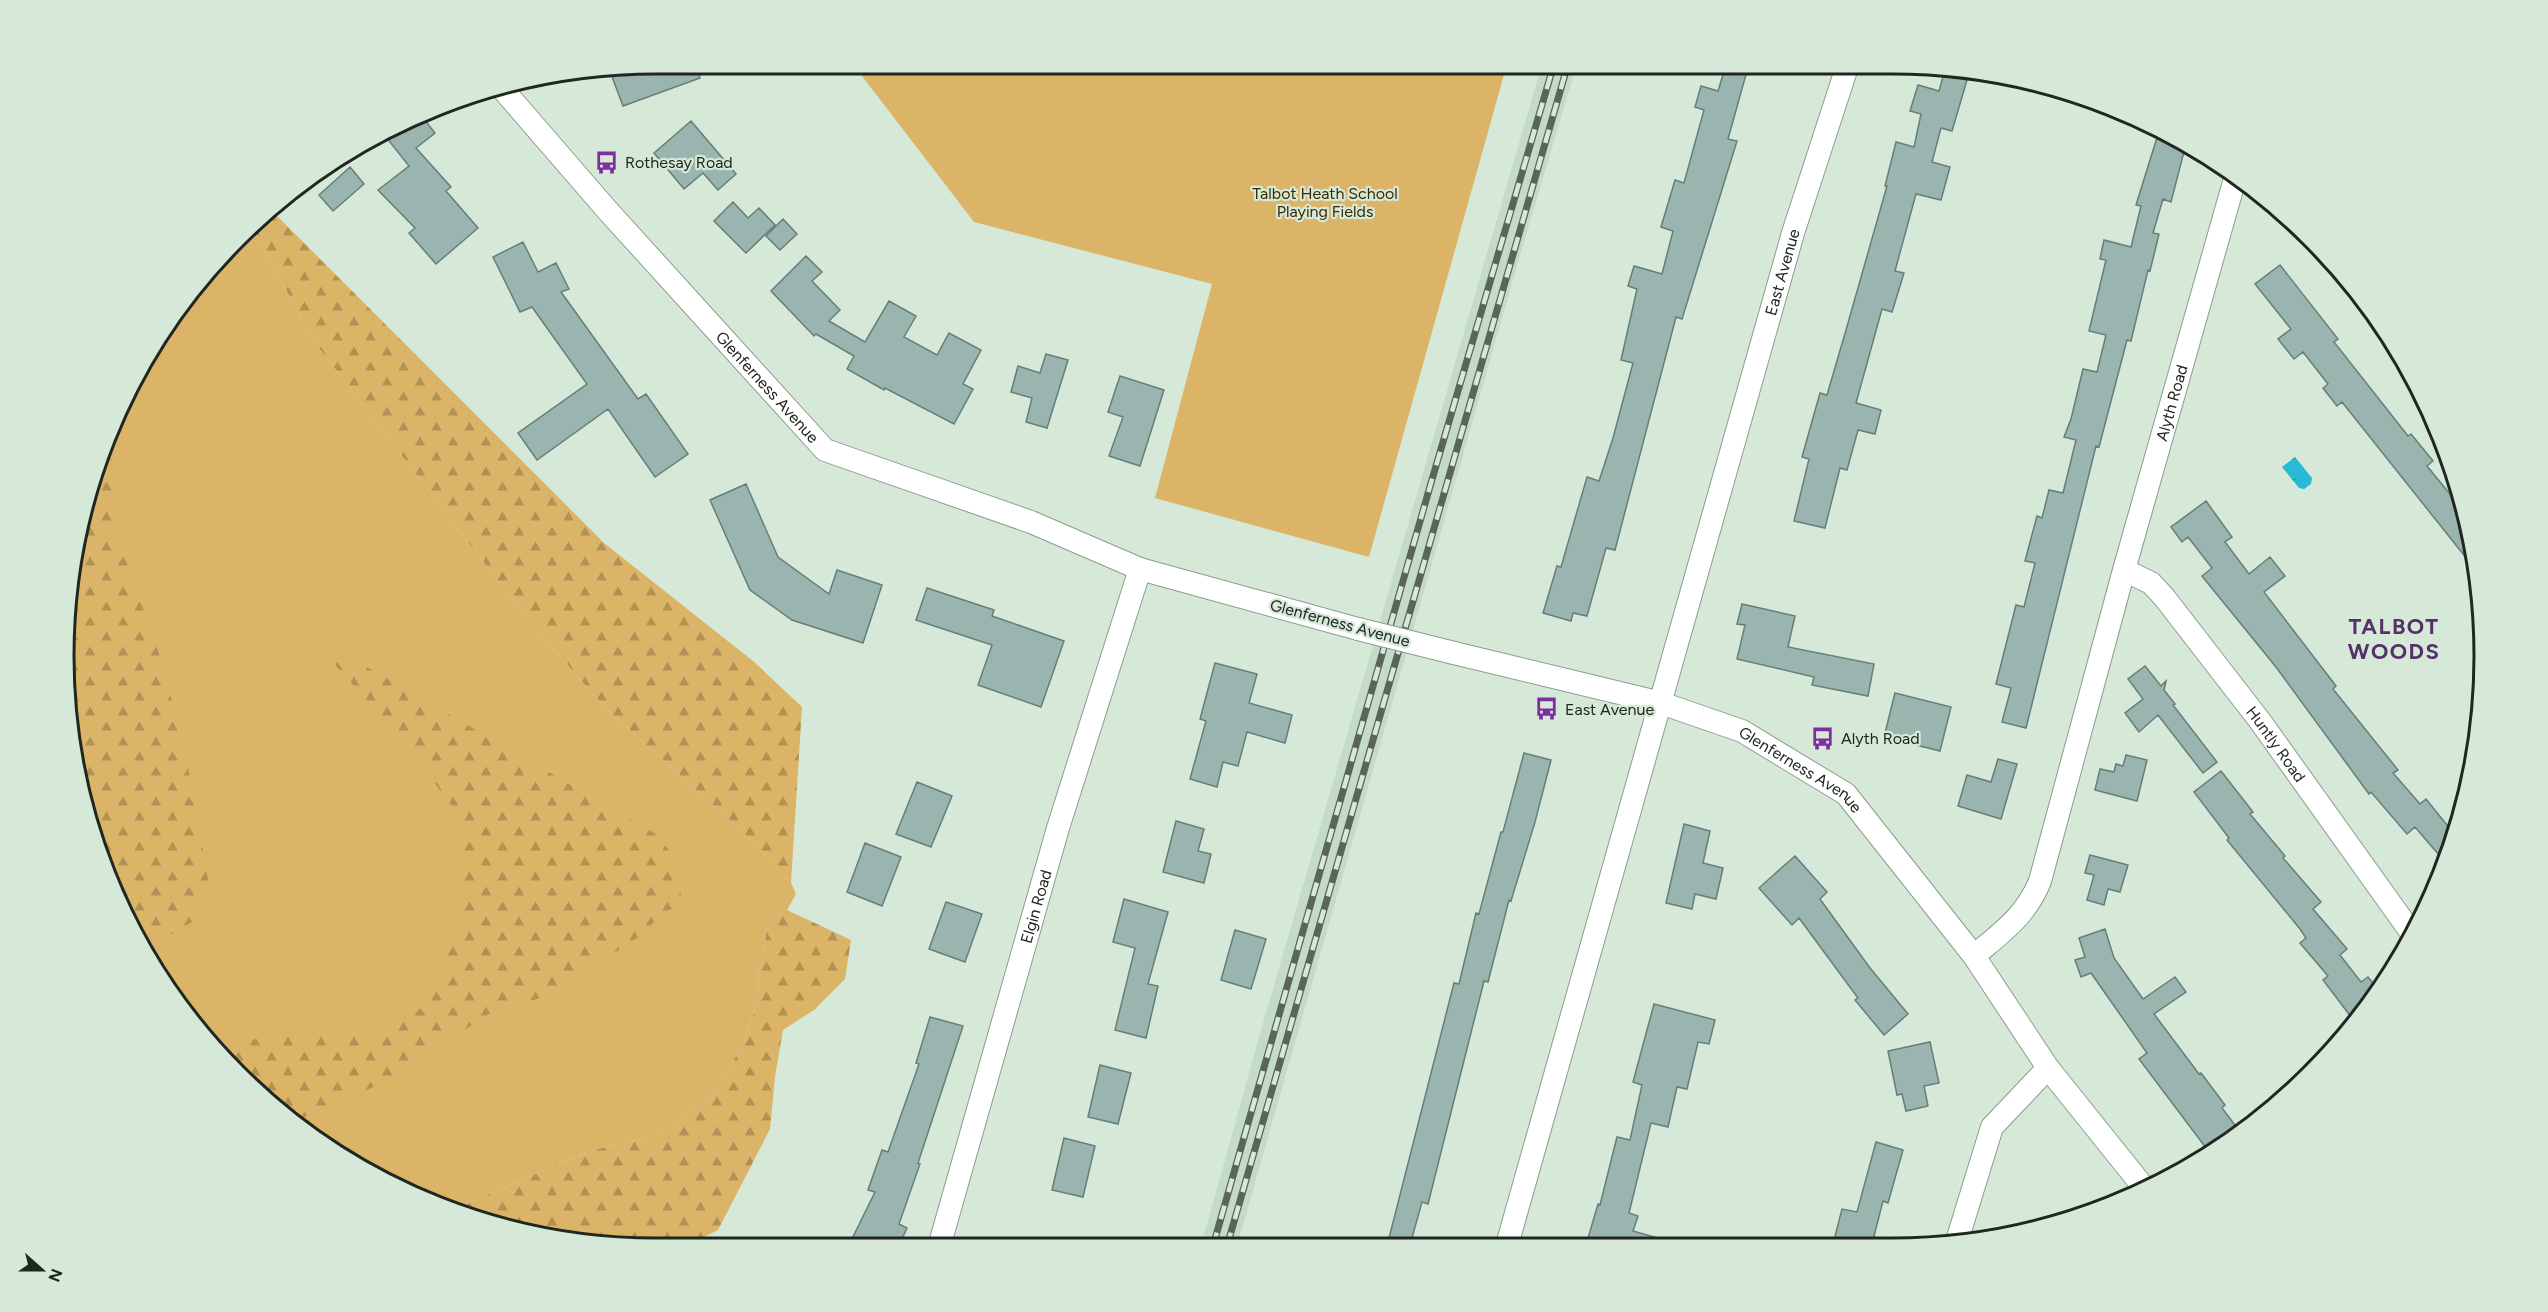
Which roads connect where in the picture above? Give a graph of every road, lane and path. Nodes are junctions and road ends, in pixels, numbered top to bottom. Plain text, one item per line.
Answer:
1 (1845, 74) edge
2 (505, 93) edge
3 (2233, 184) edge
4 (1140, 569) junction
5 (2124, 570) junction
6 (1661, 703) junction
7 (2407, 927) edge
8 (1974, 956) junction
9 (2048, 1068) junction
10 (2140, 1183) edge
11 (1959, 1235) edge
12 (942, 1238) edge
13 (1508, 1238) edge

1 - 6 street, East Avenue
2 - 4 street, Glenferness Avenue
3 - 5 street, Alyth Road
4 - 6 street, Glenferness Avenue, bridge
4 - 12 street, Elgin Road
5 - 7 street, Huntly Road
5 - 8 street, Alyth Road
6 - 8 street, Glenferness Avenue
6 - 13 street, East Avenue
8 - 9 street, Glenferness Avenue
9 - 10 street, Glenferness Avenue
9 - 11 street

